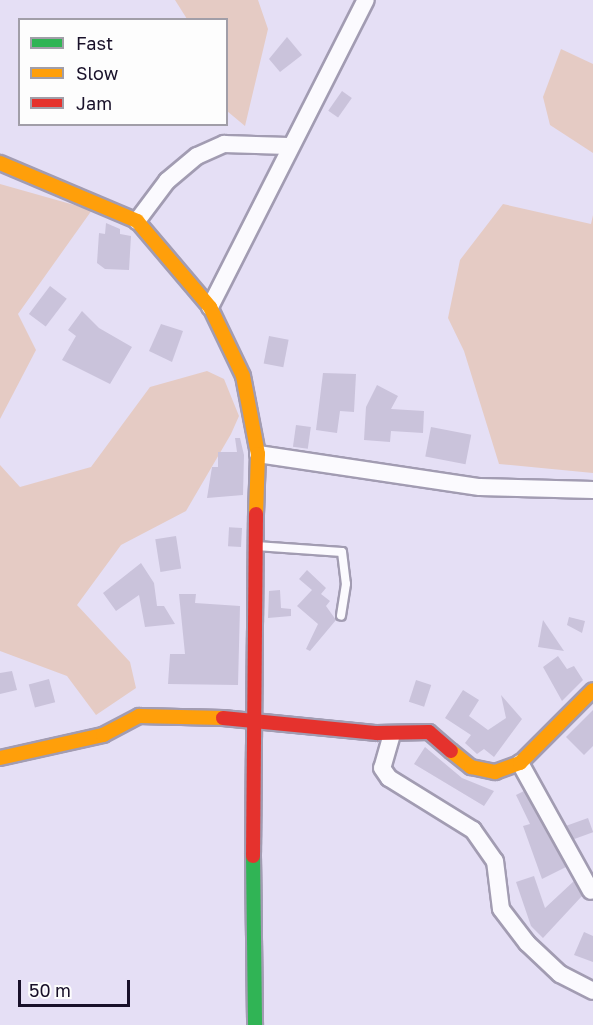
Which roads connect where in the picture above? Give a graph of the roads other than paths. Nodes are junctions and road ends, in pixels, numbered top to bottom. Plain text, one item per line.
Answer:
1 (366, 0) edge
2 (288, 146) junction
3 (0, 163) edge
4 (137, 221) junction
5 (210, 307) junction
6 (258, 454) junction
7 (593, 490) edge
8 (256, 546) junction
9 (341, 616) dead end
10 (593, 690) edge
11 (251, 718) junction
12 (392, 734) junction
13 (0, 758) edge
14 (520, 763) junction
15 (591, 891) dead end
16 (593, 991) edge
17 (255, 1025) edge

1 - 2 street
2 - 4 street
2 - 5 street
3 - 4 street
4 - 5 street
5 - 6 street
6 - 7 street
6 - 8 street
8 - 9 lane
8 - 11 street
10 - 14 street
11 - 12 street
11 - 13 street
11 - 17 street
12 - 14 street
12 - 16 street
14 - 15 street

